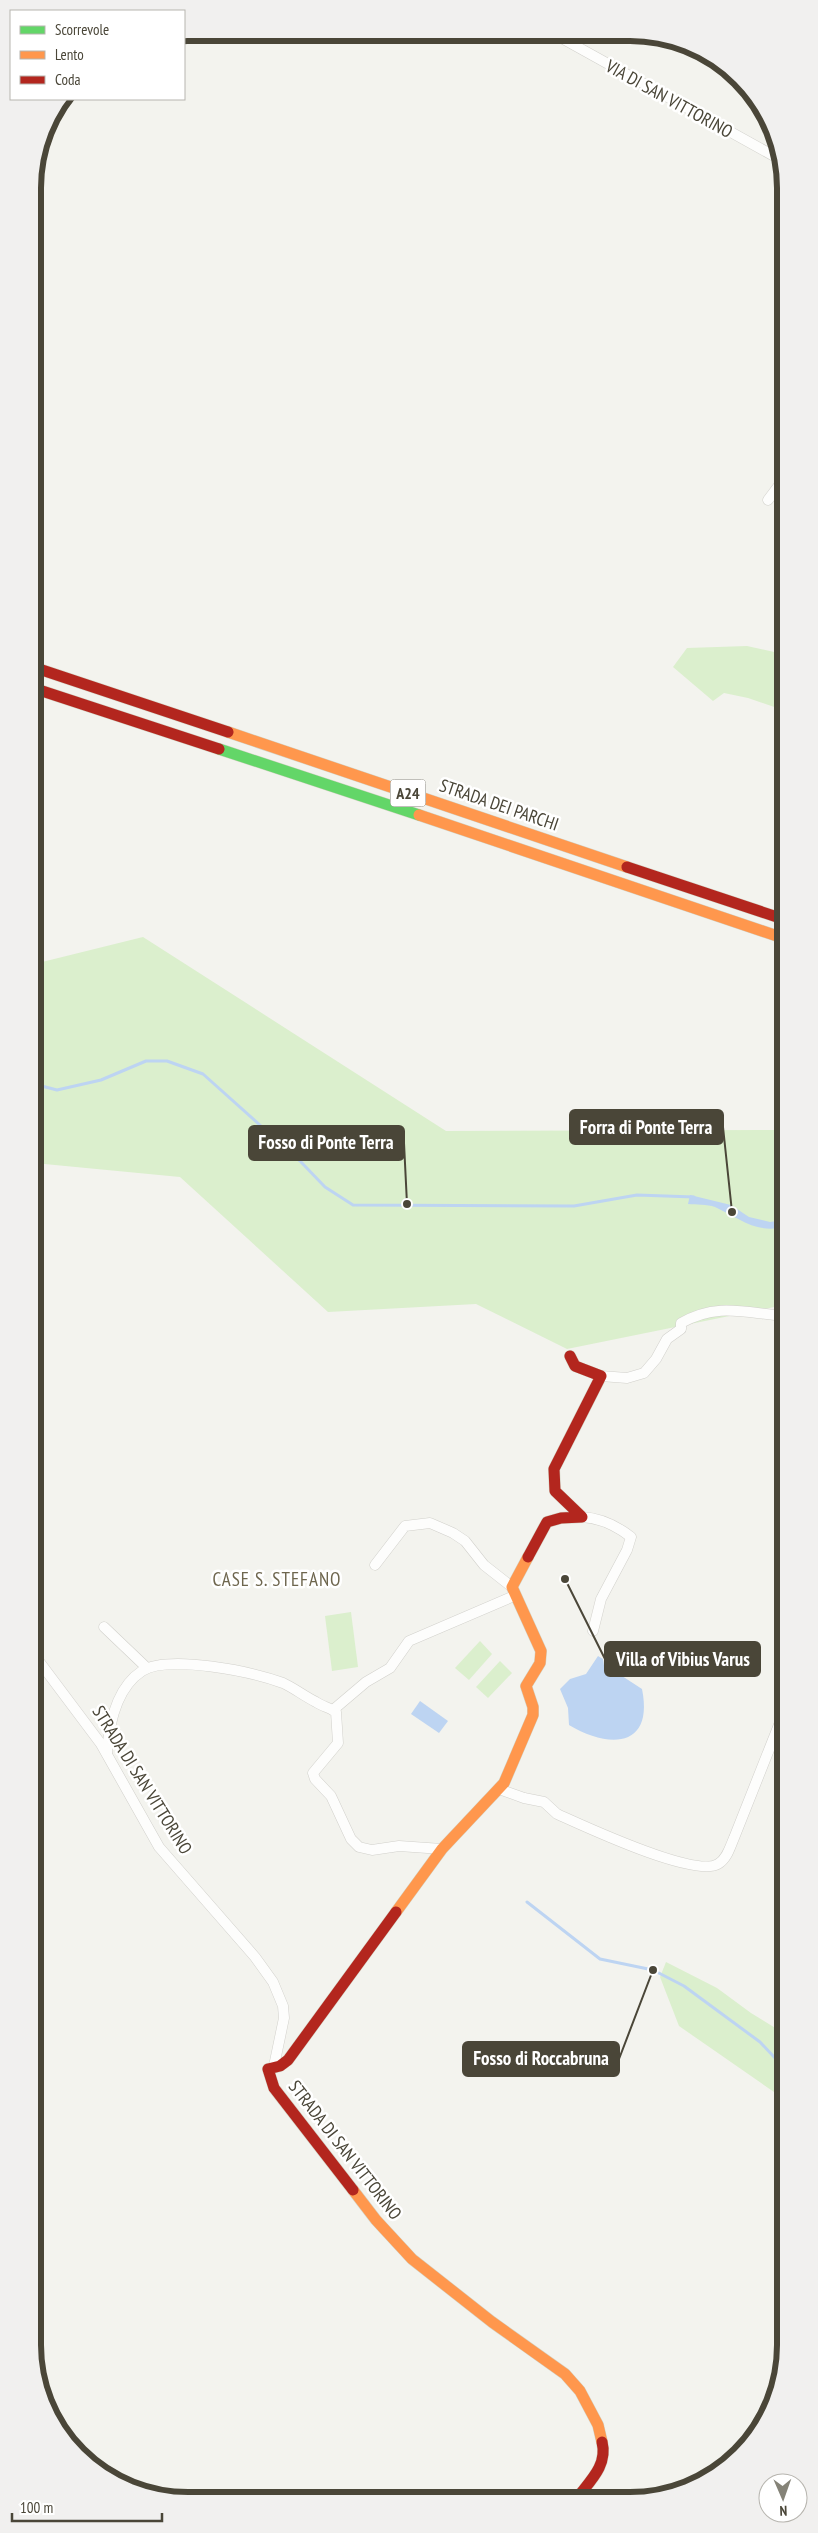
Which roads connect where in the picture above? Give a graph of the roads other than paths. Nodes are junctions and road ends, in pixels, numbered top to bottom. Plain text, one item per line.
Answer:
1 (567, 41) edge
2 (773, 156) edge
3 (777, 488) edge
4 (768, 500) dead end
5 (42, 670) edge
6 (42, 691) edge
7 (777, 917) edge
8 (777, 935) edge
9 (776, 1315) edge
10 (570, 1356) dead end
11 (600, 1376) junction
12 (582, 1517) junction
13 (374, 1565) dead end
14 (513, 1591) junction
15 (104, 1627) dead end
16 (593, 1631) dead end
17 (41, 1664) edge
18 (147, 1668) junction
19 (333, 1710) junction
20 (776, 1731) edge
21 (107, 1753) junction
22 (499, 1789) junction
23 (442, 1849) junction
24 (274, 2066) junction
25 (582, 2492) edge

1 - 2 street, VIA DI SAN VITTORINO
3 - 4 street
5 - 7 main road, STRADA DEI PARCHI / A24
6 - 8 main road, STRADA DEI PARCHI / A24
9 - 11 street
10 - 11 main road
11 - 12 main road
12 - 14 main road
12 - 16 street
13 - 14 street
14 - 19 street
14 - 22 main road
15 - 18 street
17 - 21 street, STRADA DI SAN VITTORINO
18 - 19 street
18 - 21 street
19 - 23 street
20 - 22 street
21 - 24 street, STRADA DI SAN VITTORINO
22 - 23 main road
23 - 24 main road
24 - 25 main road, STRADA DI SAN VITTORINO

